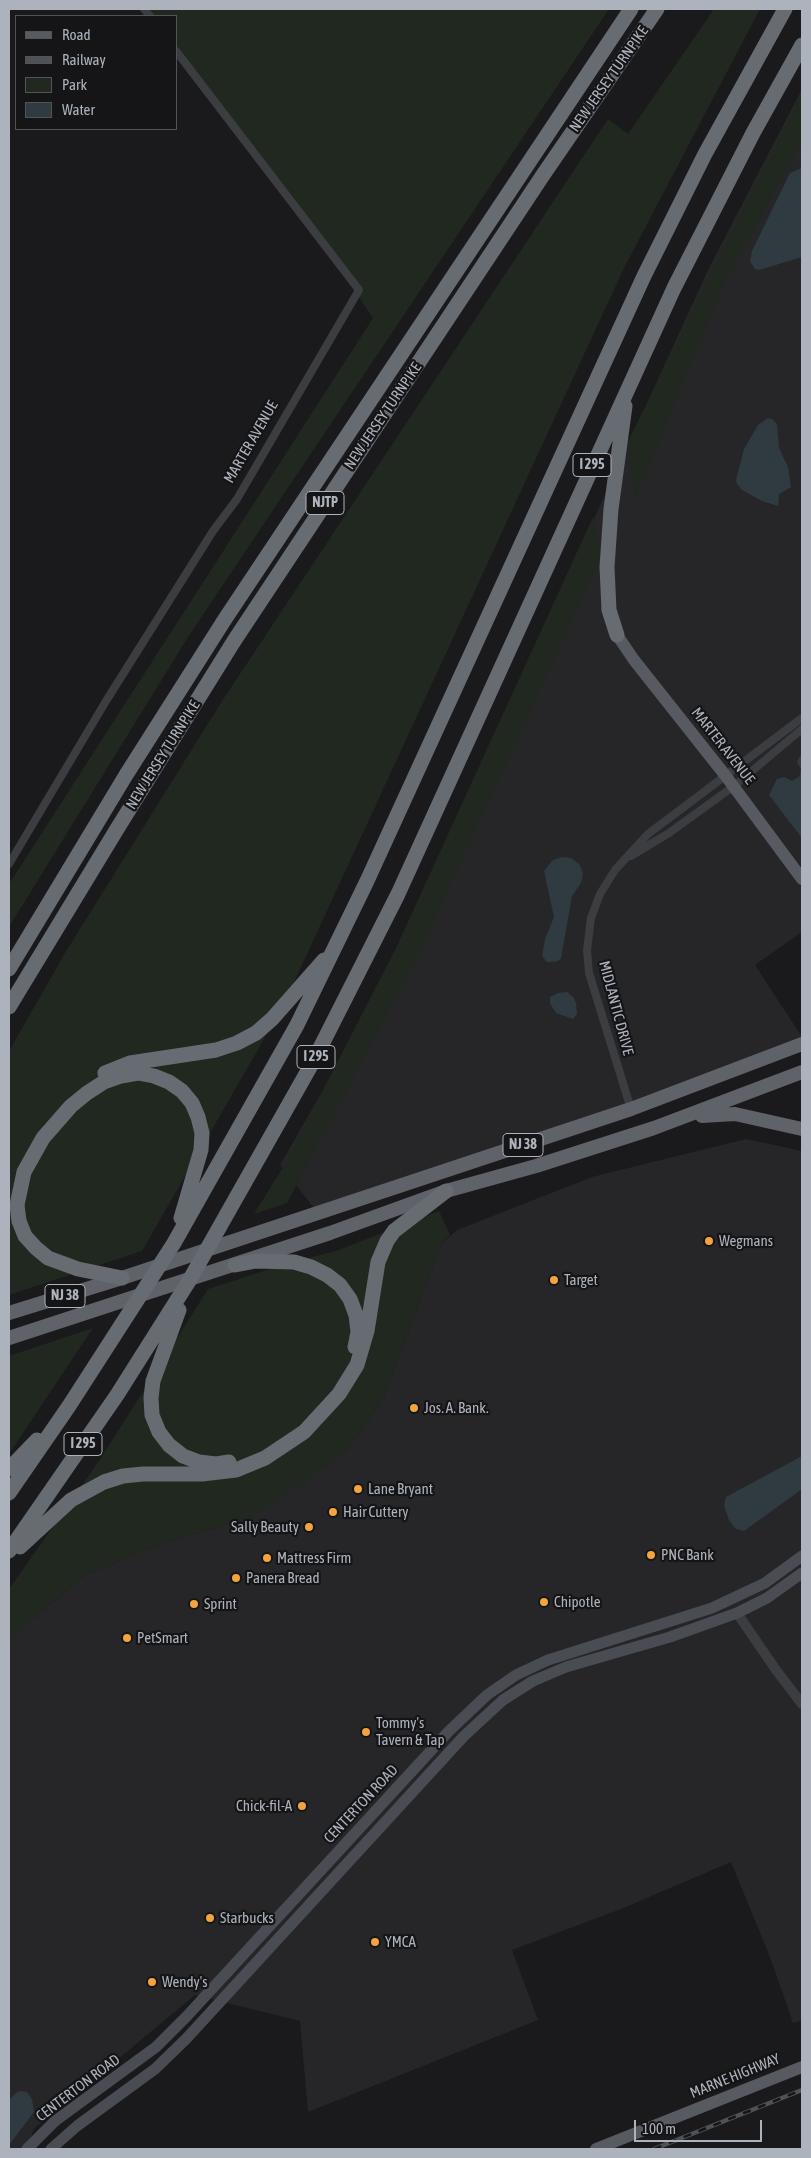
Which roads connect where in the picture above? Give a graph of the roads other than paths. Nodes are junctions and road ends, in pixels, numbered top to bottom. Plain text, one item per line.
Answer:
1 (631, 9) edge
2 (657, 9) edge
3 (785, 9) edge
4 (802, 45) edge
5 (178, 54) edge
6 (627, 391) junction
7 (617, 635) joint
8 (802, 718) edge
9 (802, 729) edge
10 (725, 775) junction
11 (734, 786) junction
12 (623, 861) junction
13 (9, 864) edge
14 (802, 879) edge
15 (336, 946) junction
16 (9, 968) edge
17 (9, 1007) edge
18 (802, 1044) edge
19 (802, 1072) edge
20 (631, 1109) junction
21 (680, 1119) junction
22 (802, 1129) edge
23 (9, 1188) edge
24 (446, 1191) junction
25 (174, 1243) junction
26 (229, 1267) junction
27 (122, 1278) junction
28 (189, 1282) junction
29 (9, 1313) edge
30 (9, 1338) edge
31 (68, 1406) junction
32 (9, 1469) edge
33 (9, 1493) edge
34 (9, 1551) edge
35 (802, 1556) edge
36 (9, 1559) edge
37 (802, 1573) edge
38 (738, 1613) junction
39 (802, 1704) edge
40 (156, 2047) junction
41 (802, 2067) edge
42 (110, 2102) junction
43 (27, 2149) edge
44 (51, 2149) edge
45 (596, 2149) edge

1 - 16 highway, NEW JERSEY TURNPIKE / NJTP
2 - 17 highway, NEW JERSEY TURNPIKE / NJTP
3 - 15 highway, I 295
4 - 6 highway, I 295
5 - 13 street, MARTER AVENUE
6 - 7 highway
6 - 28 highway, I 295
7 - 10 main road, MARTER AVENUE
8 - 10 street, MIDLANTIC DRIVE
9 - 11 street, MIDLANTIC DRIVE
10 - 11 main road, MARTER AVENUE
10 - 12 street, MIDLANTIC DRIVE
11 - 12 street, MIDLANTIC DRIVE
11 - 14 main road, MARTER AVENUE
12 - 20 street, MIDLANTIC DRIVE
15 - 23 highway
15 - 25 highway, I 295
18 - 20 highway, NJ 38
19 - 21 highway, NJ 38
20 - 27 highway, NJ 38
21 - 22 highway
21 - 24 highway, NJ 38
24 - 26 highway, NJ 38
24 - 36 highway
25 - 27 highway
25 - 31 highway, I 295
26 - 28 highway
26 - 30 highway, NJ 38
27 - 29 highway, NJ 38
28 - 34 highway, I 295
31 - 32 highway
31 - 33 highway, I 295
35 - 40 main road, CENTERTON ROAD
37 - 38 main road, CENTERTON ROAD
38 - 39 street
38 - 42 main road, CENTERTON ROAD
40 - 42 main road
40 - 43 main road, CENTERTON ROAD
41 - 45 main road, MARNE HIGHWAY
42 - 44 main road, CENTERTON ROAD

